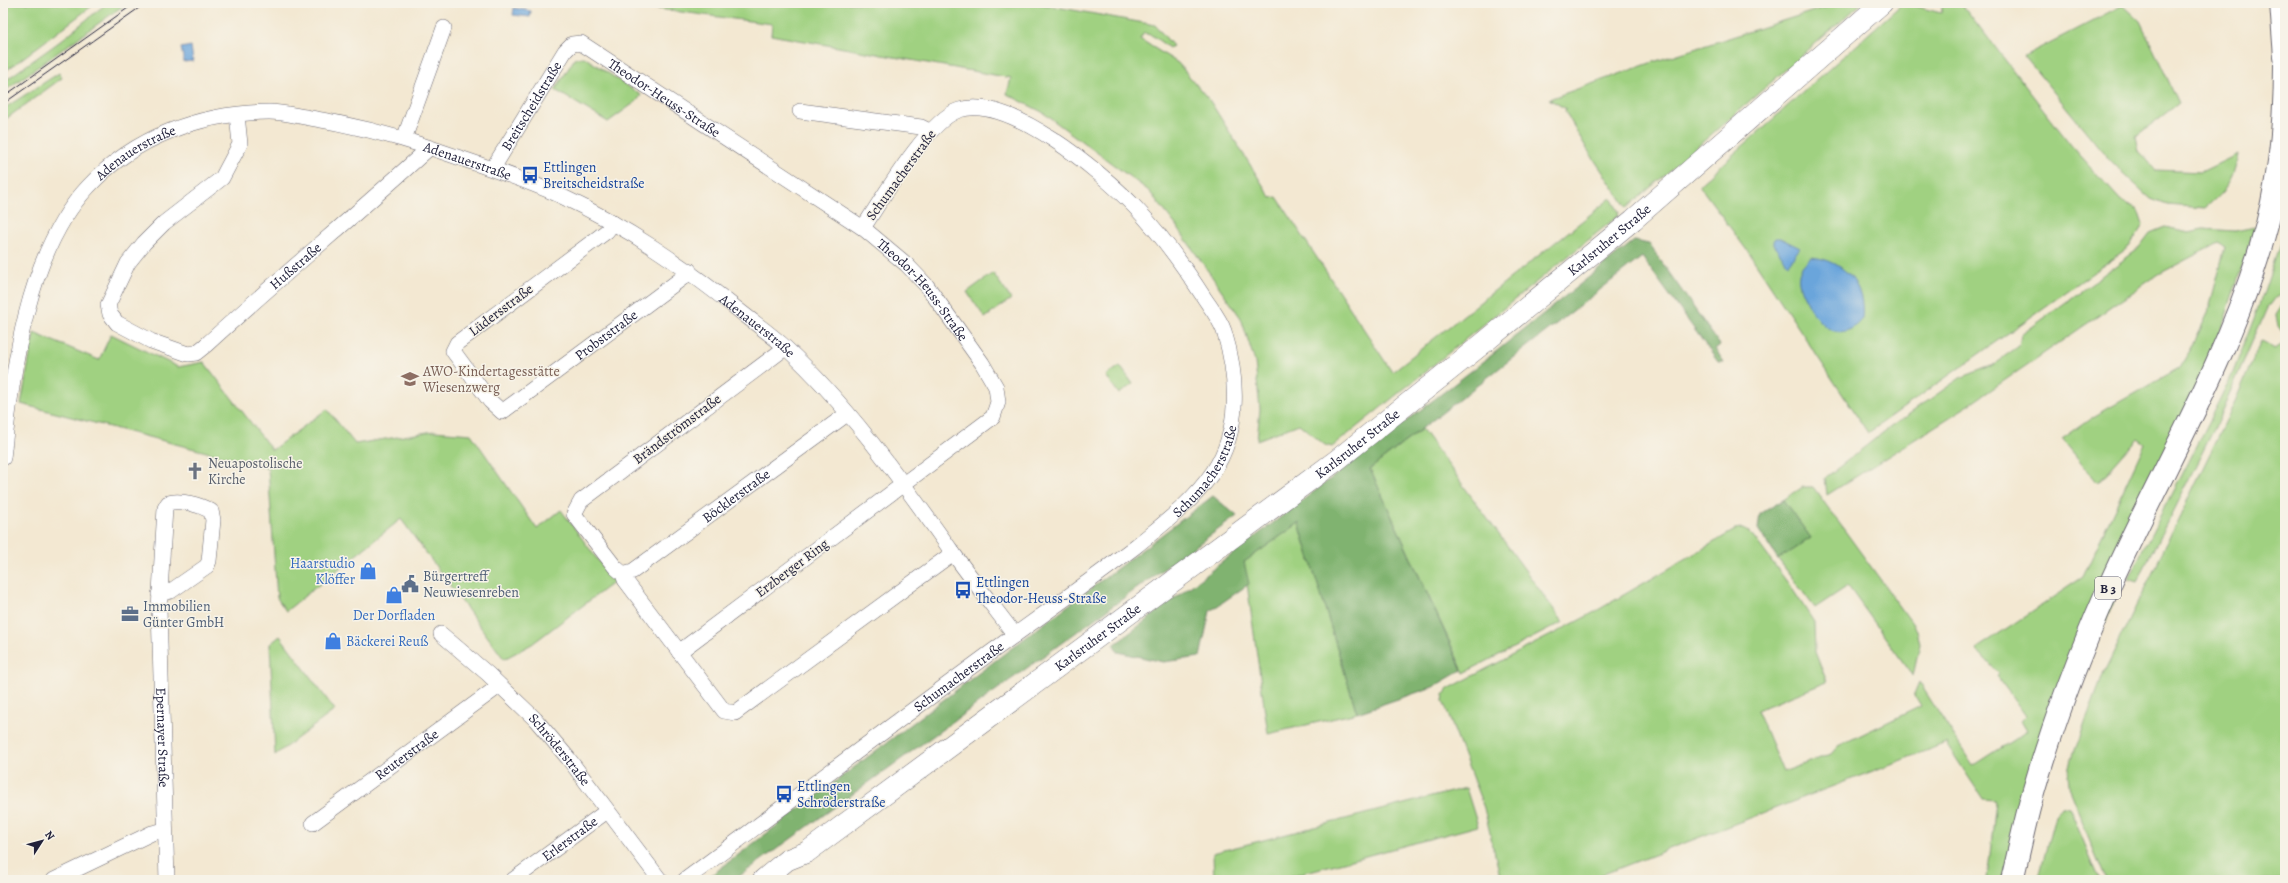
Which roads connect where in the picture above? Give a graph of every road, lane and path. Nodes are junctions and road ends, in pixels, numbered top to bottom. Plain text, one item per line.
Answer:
1 (1882, 3) edge
2 (2281, 3) edge
3 (444, 28) dead end
4 (572, 44) joint
5 (2285, 57) edge
6 (2285, 65) edge
7 (800, 111) dead end
8 (237, 115) junction
9 (929, 132) junction
10 (404, 139) junction
11 (429, 148) junction
12 (492, 168) junction
13 (613, 223) junction
14 (863, 228) junction
15 (689, 270) junction
16 (785, 348) junction
17 (7, 389) edge
18 (502, 412) joint
19 (847, 414) junction
20 (3, 458) edge
21 (904, 484) junction
22 (953, 553) junction
23 (623, 574) junction
24 (159, 594) junction
25 (441, 634) dead end
26 (1015, 635) junction
27 (679, 652) junction
28 (500, 686) junction
29 (607, 811) junction
30 (313, 823) dead end
31 (165, 830) junction
32 (807, 852) junction
33 (54, 880) edge
34 (167, 880) edge
35 (513, 880) edge
36 (660, 880) edge
37 (685, 880) edge
38 (763, 880) edge
39 (785, 880) edge
40 (2012, 880) edge

1 - 32 main road, Karlsruher Straße
2 - 5 main road
3 - 10 street
4 - 12 street, Breitscheidstraße
4 - 14 street, Theodor-Heuss-Straße
6 - 40 main road, B 3
7 - 9 street
8 - 10 street, Adenauerstraße
8 - 11 street, Hußstraße
8 - 17 street, Adenauerstraße
9 - 14 street, Schumacherstraße
9 - 26 street, Schumacherstraße
10 - 11 street, Adenauerstraße
11 - 12 street, Adenauerstraße
12 - 13 street, Adenauerstraße
13 - 15 street, Adenauerstraße
13 - 18 street, Lüdersstraße
14 - 21 street, Theodor-Heuss-Straße
15 - 16 street, Adenauerstraße
15 - 18 street, Probststraße
16 - 19 street, Adenauerstraße
16 - 23 street, Brändströmstraße
17 - 20 street, Adenauerstraße
19 - 21 street, Adenauerstraße
19 - 23 street, Böcklerstraße
21 - 22 street, Adenauerstraße
21 - 27 street, Erzberger Ring
22 - 26 street, Adenauerstraße
22 - 27 street
23 - 27 street
24 - 24 street, Epernayer Straße
24 - 31 street, Epernayer Straße
25 - 28 street, Schröderstraße
26 - 37 street, Schumacherstraße
28 - 29 street, Schröderstraße
28 - 30 street, Reuterstraße
29 - 35 street, Erlerstraße
29 - 36 street, Schröderstraße
31 - 33 street
31 - 34 street, Epernayer Straße
32 - 38 main road, Karlsruher Straße
32 - 39 main road, Karlsruher Straße

